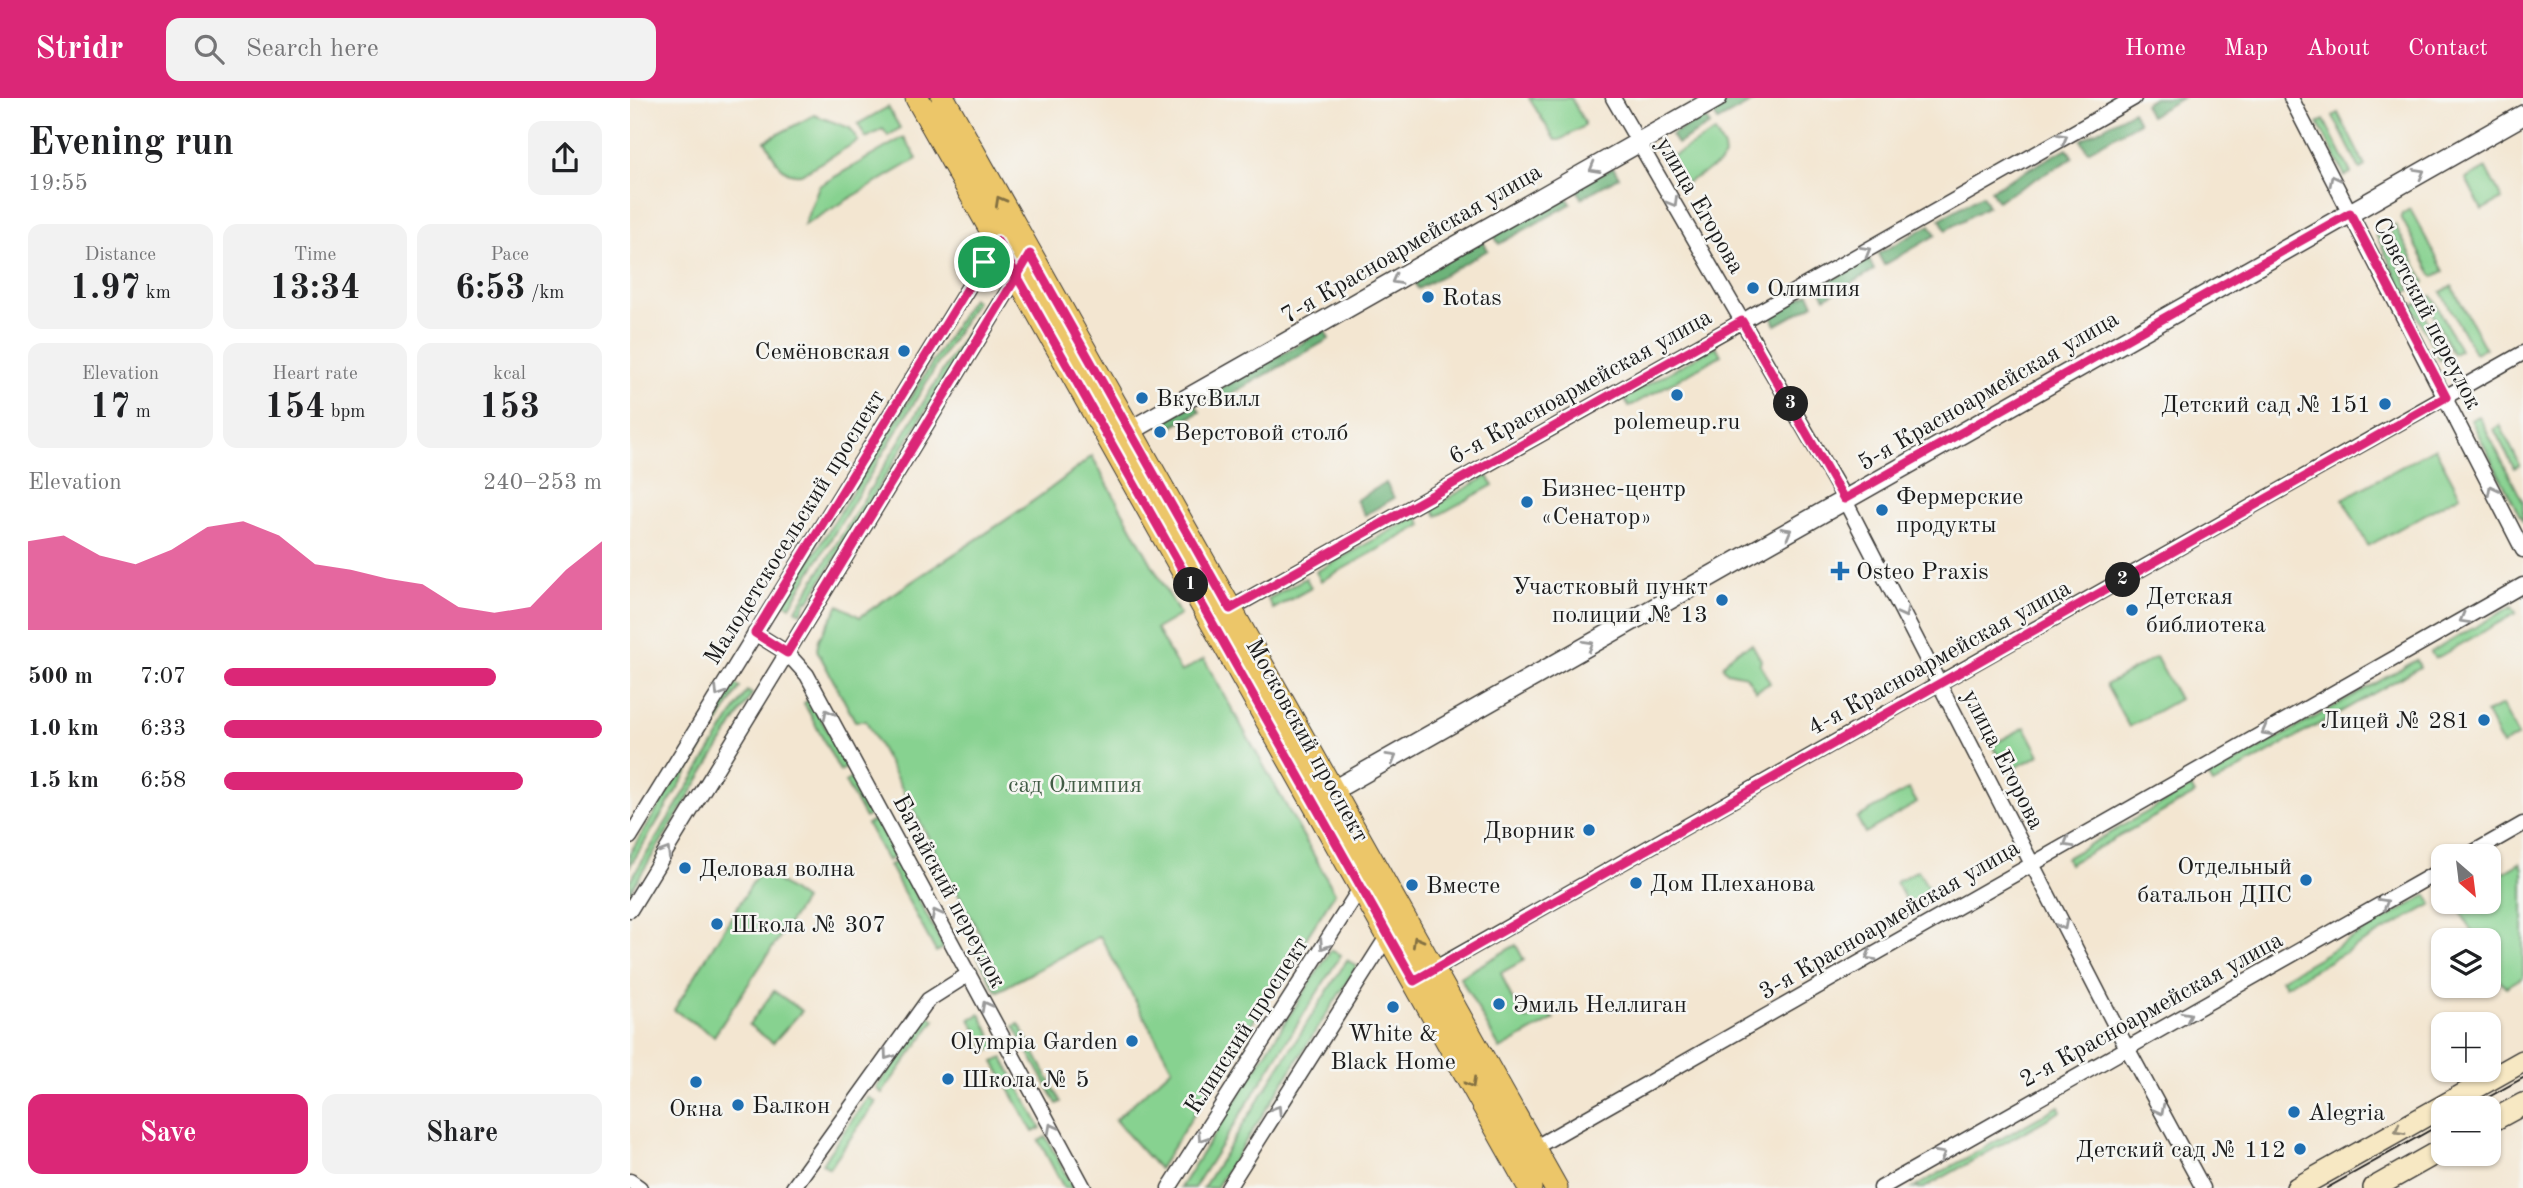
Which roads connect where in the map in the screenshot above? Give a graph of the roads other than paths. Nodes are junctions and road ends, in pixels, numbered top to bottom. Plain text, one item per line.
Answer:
1 (917, 98) edge
2 (943, 98) edge
3 (1613, 98) edge
4 (1717, 98) edge
5 (2134, 98) edge
6 (2291, 98) edge
7 (2523, 115) edge
8 (1639, 142) junction
9 (2350, 213) junction
10 (997, 241) junction
11 (1030, 254) junction
12 (1017, 276) junction
13 (1742, 321) junction
14 (2523, 353) edge
15 (2446, 397) junction
16 (1130, 431) junction
17 (1844, 499) junction
18 (2523, 550) edge
19 (2523, 585) edge
20 (1230, 609) junction
21 (755, 633) junction
22 (787, 653) junction
23 (1941, 683) junction
24 (1332, 791) junction
25 (2523, 824) edge
26 (630, 837) edge
27 (2488, 844) edge
28 (2032, 863) junction
29 (2431, 876) edge
30 (1361, 887) junction
31 (630, 910) edge
32 (1401, 914) junction
33 (1388, 935) junction
34 (969, 974) junction
35 (1423, 975) junction
36 (2128, 1049) junction
37 (2523, 1061) edge
38 (2523, 1104) edge
39 (2501, 1116) edge
40 (1534, 1149) junction
41 (2431, 1156) edge
42 (630, 1181) edge
43 (2321, 1182) edge
44 (640, 1188) edge
45 (793, 1188) edge
46 (1084, 1188) edge
47 (1169, 1188) edge
48 (1228, 1188) edge
49 (1530, 1188) edge
50 (1556, 1188) edge
51 (1881, 1188) edge
52 (2203, 1188) edge
53 (2297, 1188) edge
54 (2374, 1188) edge

1 - 10 main road, Московский проспект
11 -> 2 main road, Московский проспект
3 - 8 street, улица Егорова
4 - 8 street, 7-я Красноармейская улица
13 -> 5 street, 6-я Красноармейская улица
9 -> 6 street, Советский переулок
9 -> 7 street, 5-я Красноармейская улица
8 -> 13 street, улица Егорова
8 -> 16 street, 7-я Красноармейская улица
9 - 15 street, Советский переулок
9 - 17 street, 5-я Красноармейская улица
10 - 12 main road, Московский проспект
10 - 21 street, Малодетскосельский проспект
11 - 12 street
11 - 16 main road, Московский проспект
12 - 22 street
12 - 30 main road, Московский проспект
13 - 17 street, улица Егорова
13 - 20 street, 6-я Красноармейская улица
14 - 15 street, 4-я Красноармейская улица
18 -> 15 street, Советский переулок
15 - 23 street, 4-я Красноармейская улица
16 - 20 main road, Московский проспект
17 -> 23 street, улица Егорова
24 -> 17 street, 5-я Красноармейская улица
19 -> 28 street, 3-я Красноармейская улица
20 - 24 main road, Московский проспект
21 - 22 street, Батайский переулок
21 -> 26 street, Малодетскосельский проспект
31 -> 22 street
34 -> 22 street, Батайский переулок
23 - 28 street, улица Егорова
23 - 35 street, 4-я Красноармейская улица
24 - 32 main road, Московский проспект
25 - 27 street
28 -> 36 street, улица Егорова
28 -> 40 street, 3-я Красноармейская улица
36 -> 29 street, 2-я Красноармейская улица
30 - 33 main road, Московский проспект
30 -> 47 street, Клинский проспект
32 - 33 street
35 -> 32 main road, Московский проспект
33 - 35 main road, Московский проспект
48 -> 33 street
34 -> 45 street
46 -> 34 street, Батайский переулок
35 - 40 main road, Московский проспект
35 -> 49 main road, Московский проспект
51 -> 36 street, 2-я Красноармейская улица
36 -> 52 street, улица Егорова
37 -> 43 main road
38 - 39 main road
40 - 50 main road, Московский проспект
41 - 54 main road
42 - 44 street
43 - 53 main road

